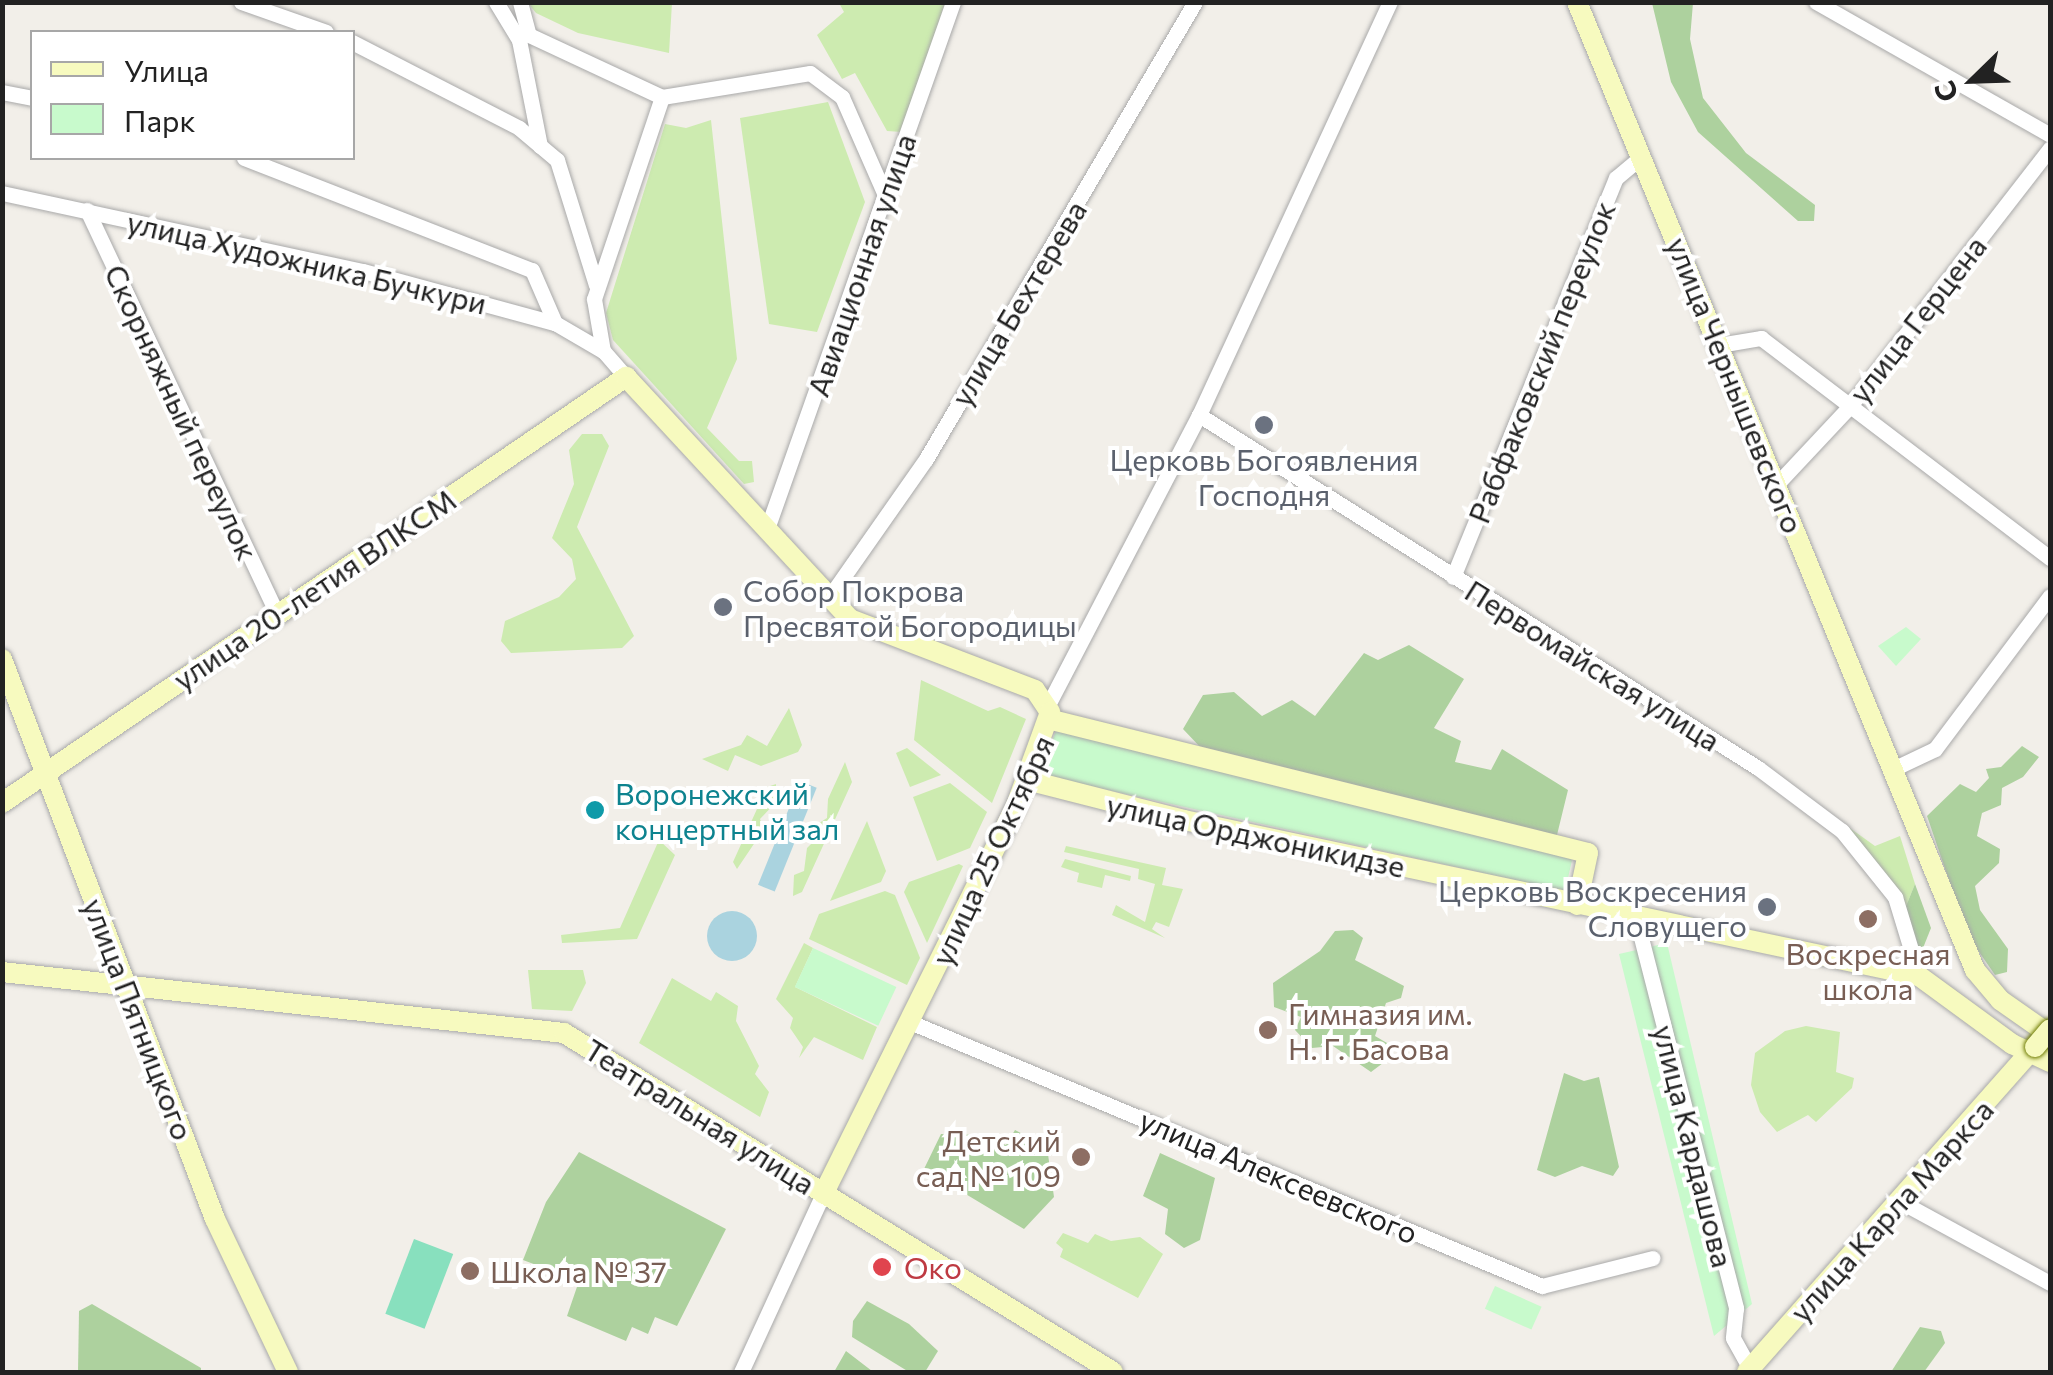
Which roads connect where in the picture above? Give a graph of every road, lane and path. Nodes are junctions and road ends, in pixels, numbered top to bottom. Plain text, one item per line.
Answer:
1 (241, 2) edge
2 (496, 2) edge
3 (520, 2) edge
4 (954, 2) edge
5 (1195, 2) edge
6 (1390, 2) edge
7 (1577, 2) edge
8 (1816, 2) edge
9 (320, 30) edge
10 (355, 43) edge
11 (2, 92) edge
12 (662, 96) junction
13 (30, 98) edge
14 (2050, 135) edge
15 (540, 146) junction
16 (2050, 148) edge
17 (1642, 156) junction
18 (249, 160) edge
19 (2, 193) edge
20 (885, 194) junction
21 (87, 210) junction
22 (596, 285) junction
23 (555, 322) junction
24 (1719, 345) junction
25 (604, 351) junction
26 (626, 377) junction
27 (1850, 406) junction
28 (1199, 415) junction
29 (1777, 484) junction
30 (768, 526) junction
31 (2050, 558) edge
32 (1452, 576) junction
33 (830, 596) junction
34 (2050, 596) edge
35 (277, 614) junction
36 (2, 658) edge
37 (1050, 712) junction
38 (1895, 768) junction
39 (46, 773) junction
40 (1027, 780) junction
41 (2, 802) edge
42 (1577, 905) junction
43 (1636, 918) junction
44 (2, 972) edge
45 (1919, 976) junction
46 (126, 989) junction
47 (910, 1022) junction
48 (2043, 1046) edge
49 (823, 1194) junction
50 (1902, 1203) junction
51 (1653, 1258) dead end
52 (2050, 1283) edge
53 (1750, 1371) edge
54 (288, 1372) edge
55 (740, 1372) edge
56 (1112, 1372) edge

1 - 9 street
2 - 15 street
3 - 12 street
4 - 20 street, Авиационная улица
5 - 33 street, улица Бехтерева
6 - 28 street, улица 25 Октября
7 - 17 street, улица Чернышевского
8 - 14 street
10 - 15 street
11 - 13 street
12 - 20 street
12 - 22 street
15 - 22 street
16 - 27 street, улица Герцена
17 - 24 street, улица Чернышевского
17 - 32 street, Рабфаковский переулок
18 - 23 street
19 - 21 street, улица Художника Бучкури
20 - 30 street, Авиационная улица
21 - 23 street, улица Художника Бучкури
21 - 35 street, Скорняжный переулок
22 - 25 street
23 - 25 street, улица Художника Бучкури
24 - 27 street
24 - 29 street, улица Чернышевского
25 - 26 street
26 - 30 street, улица Орджоникидзе
26 - 35 street, улица 20-летия ВЛКСМ
27 - 29 street, улица Герцена
27 - 31 street
28 - 32 street, Первомайская улица
28 - 37 street, улица 25 Октября
29 - 38 street, улица Чернышевского
30 - 33 street, улица Орджоникидзе
32 - 45 street, Первомайская улица
33 - 37 street, улица Орджоникидзе
34 - 38 street
35 - 39 street, улица 20-летия ВЛКСМ
36 - 39 street, улица Пятницкого
37 - 40 street, улица 25 Октября
37 - 42 street, улица Орджоникидзе
38 - 48 street, улица Чернышевского
39 - 41 street, улица 20-летия ВЛКСМ
39 - 46 street, улица Пятницкого
40 - 42 street, улица Орджоникидзе
40 - 47 street, улица 25 Октября
42 - 43 street, улица Орджоникидзе
43 - 45 street, улица Орджоникидзе
43 - 53 street, улица Кардашова
44 - 46 street, Театральная улица
45 - 48 street, улица Орджоникидзе
46 - 49 street, Театральная улица
46 - 54 street, улица Пятницкого
47 - 49 street, улица 25 Октября
47 - 51 street, улица Алексеевского
48 - 50 street, улица Карла Маркса
49 - 55 street, улица 25 Октября
49 - 56 street, Театральная улица
50 - 52 street
50 - 53 street, улица Карла Маркса

